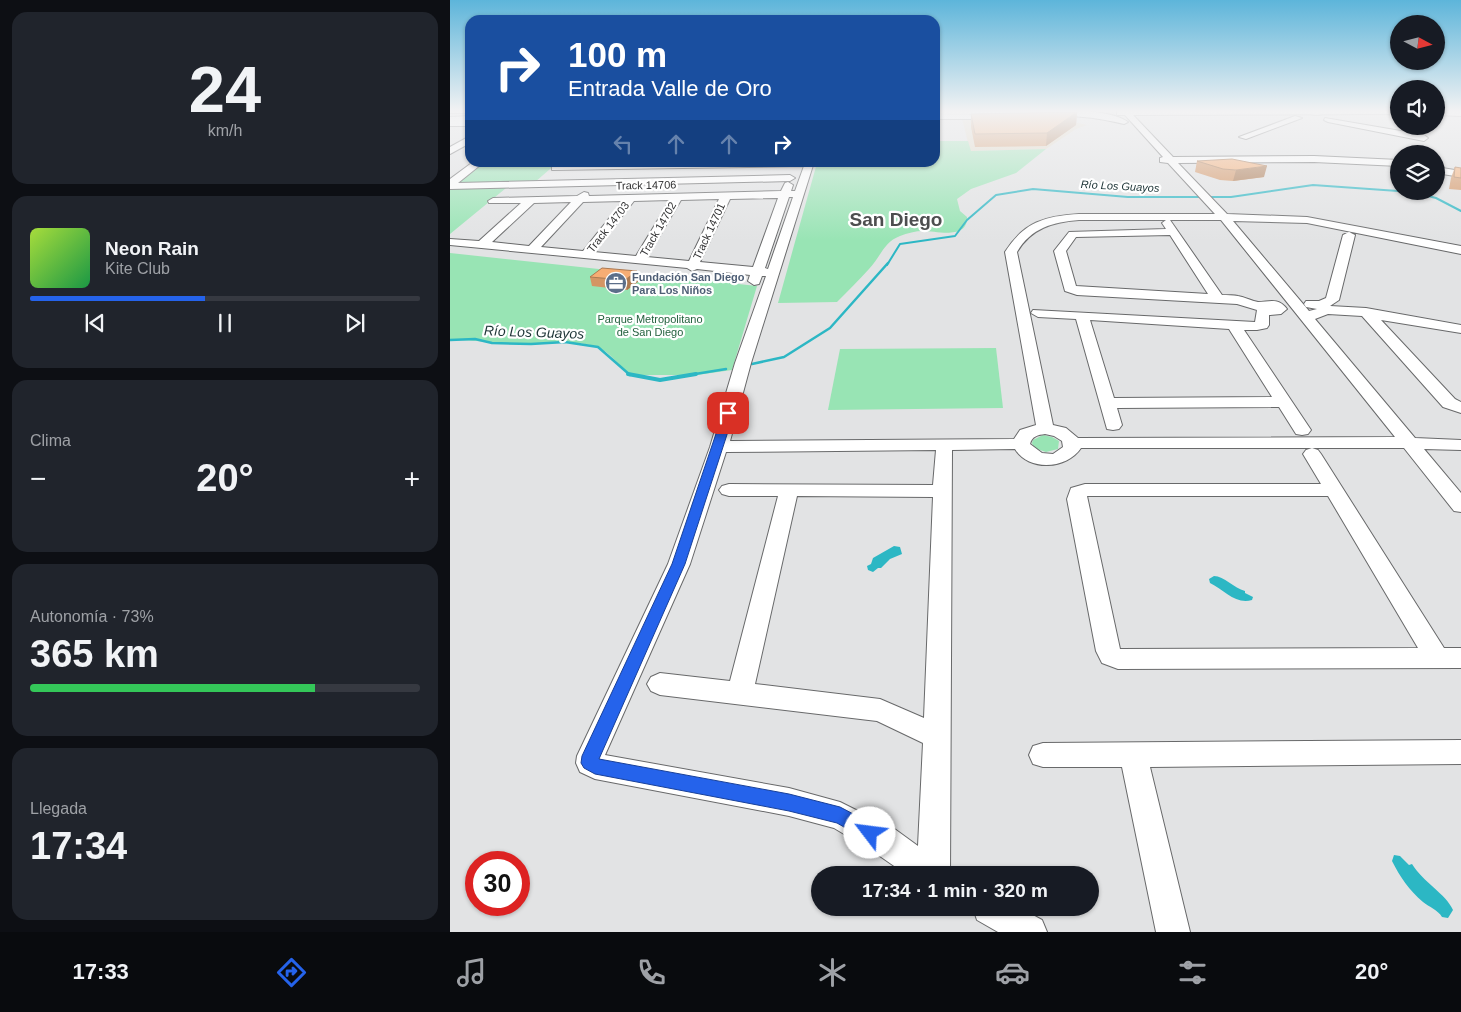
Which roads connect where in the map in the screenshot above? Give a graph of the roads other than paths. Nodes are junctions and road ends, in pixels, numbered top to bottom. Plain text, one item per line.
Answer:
1 (1160, 154) edge
2 (1163, 154) edge
3 (1351, 154) edge
4 (1362, 157) junction
5 (1166, 161) junction
6 (1390, 163) edge
7 (1390, 165) edge
8 (473, 167) edge
9 (565, 167) edge
10 (669, 167) edge
11 (794, 167) edge
12 (809, 167) edge
13 (555, 168) dead end
14 (1445, 170) edge
15 (1461, 172) edge
16 (790, 178) junction
17 (659, 181) junction
18 (596, 182) junction
19 (450, 185) edge
20 (785, 194) junction
21 (799, 194) junction
22 (726, 196) junction
23 (677, 197) junction
24 (631, 198) junction
25 (580, 199) junction
26 (531, 200) junction
27 (493, 201) dead end
28 (1224, 217) junction
29 (1349, 235) dead end
30 (450, 242) edge
31 (482, 245) junction
32 (450, 249) edge
33 (532, 250) junction
34 (1461, 250) edge
35 (585, 256) junction
36 (639, 261) junction
37 (692, 267) junction
38 (763, 277) junction
39 (1217, 298) junction
40 (1327, 305) junction
41 (1263, 308) junction
42 (1300, 309) junction
43 (1366, 312) junction
44 (1038, 313) dead end
45 (1082, 316) junction
46 (1461, 323) edge
47 (1234, 326) junction
48 (1461, 329) edge
49 (1284, 402) junction
50 (1107, 403) junction
51 (1461, 408) edge
52 (1113, 424) dead end
53 (1045, 429) junction
54 (1302, 430) dead end
55 (1072, 443) junction
56 (1410, 443) junction
57 (1020, 444) junction
58 (1461, 446) edge
59 (719, 447) junction
60 (944, 452) dead end
61 (1312, 454) dead end
62 (729, 490) dead end
63 (789, 490) junction
64 (1334, 490) junction
65 (943, 491) junction
66 (1461, 506) edge
67 (1437, 658) junction
68 (1461, 658) edge
69 (660, 684) dead end
70 (740, 692) junction
71 (937, 737) junction
72 (1461, 752) edge
73 (1133, 754) junction
74 (1043, 755) dead end
75 (921, 866) edge
76 (934, 866) edge
77 (1003, 916) edge
78 (1030, 932) edge
79 (1173, 932) edge

1 - 5 street
2 - 5 street
3 - 4 street
4 - 5 street
4 - 6 street
5 - 7 street
5 - 28 street
8 - 19 street
9 - 13 street
10 - 17 street
11 - 16 street
12 - 21 street
14 - 15 street
16 - 17 street
16 - 20 street
17 - 18 street
18 - 19 street
18 - 25 street
20 - 21 street, Track 14706
20 - 22 street, Track 14706
20 - 38 street
21 - 38 street
22 - 23 street, Track 14706
22 - 37 street, Track 14701
23 - 24 street, Track 14706
23 - 36 street, Track 14702
24 - 25 street, Track 14706
24 - 35 street, Track 14703
25 - 26 street, Track 14706
25 - 33 street
26 - 27 street, Track 14706
26 - 31 street
28 - 34 street
28 - 42 street
28 - 53 street
29 - 40 street
30 - 31 street
31 - 33 street
32 - 38 street
33 - 35 street
35 - 36 street
36 - 37 street
37 - 38 street
38 - 59 street
39 - 39 street
39 - 41 street
40 - 42 street
40 - 43 street
40 - 46 street
41 - 42 street
41 - 47 street
42 - 56 street
43 - 48 street
43 - 51 street
44 - 45 street
45 - 47 street
45 - 50 street
47 - 49 street
49 - 50 street
49 - 54 street
50 - 52 street
53 - 55 street
53 - 57 street
55 - 56 street
55 - 57 street
56 - 58 street
56 - 66 street
57 - 59 street
59 - 75 street
60 - 65 street
61 - 64 street
62 - 63 street
63 - 65 street
63 - 70 street
64 - 67 street
64 - 67 street
65 - 71 street
67 - 68 street
69 - 70 street
70 - 71 street
71 - 76 street
72 - 73 street
73 - 74 street
73 - 79 street
77 - 78 street

